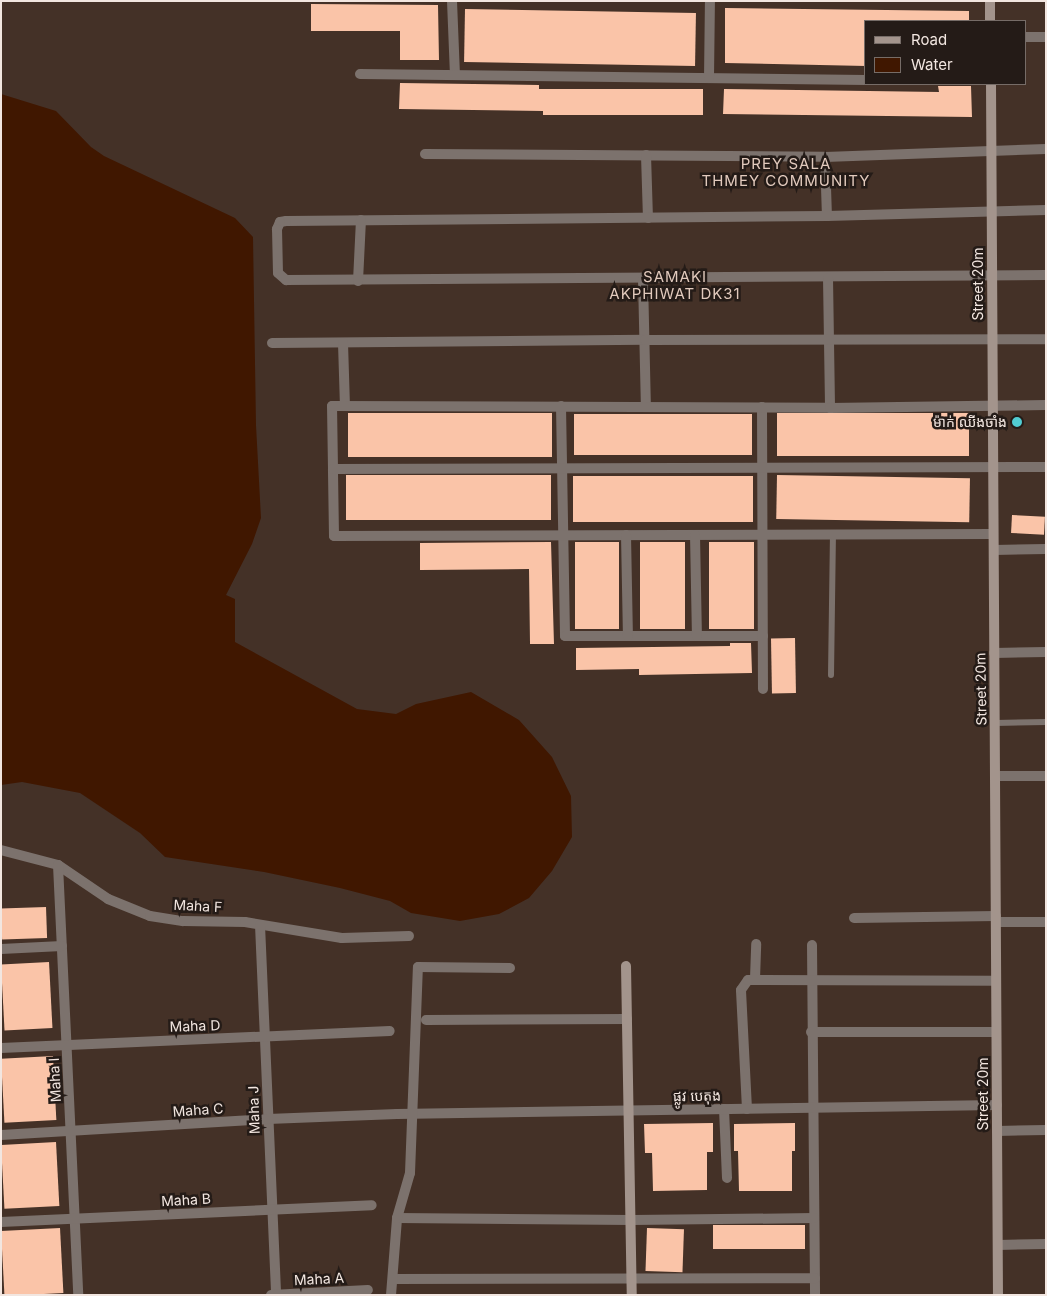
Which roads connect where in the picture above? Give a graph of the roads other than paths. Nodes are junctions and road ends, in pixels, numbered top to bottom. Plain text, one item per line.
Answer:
1 (452, 1) edge
2 (710, 1) edge
3 (990, 1) edge
4 (990, 20) edge
5 (1027, 37) edge
6 (1046, 37) edge
7 (360, 74) dead end
8 (455, 75) junction
9 (709, 78) junction
10 (864, 80) edge
11 (991, 85) edge
12 (1046, 149) edge
13 (991, 151) junction
14 (425, 154) dead end
15 (646, 155) junction
16 (825, 156) junction
17 (1046, 210) edge
18 (992, 211) junction
19 (826, 216) junction
20 (648, 218) junction
21 (360, 220) junction
22 (992, 275) junction
23 (1046, 275) edge
24 (828, 278) junction
25 (644, 279) junction
26 (358, 281) junction
27 (992, 339) junction
28 (1046, 339) edge
29 (645, 340) junction
30 (828, 340) junction
31 (272, 343) dead end
32 (343, 343) junction
33 (1046, 405) edge
34 (345, 406) junction
35 (561, 406) junction
36 (993, 406) junction
37 (646, 407) junction
38 (762, 407) junction
39 (830, 408) junction
40 (993, 466) junction
41 (1046, 467) edge
42 (562, 468) junction
43 (762, 468) junction
44 (333, 469) junction
45 (763, 534) junction
46 (833, 534) junction
47 (994, 534) junction
48 (564, 535) junction
49 (626, 535) junction
50 (695, 535) junction
51 (1046, 549) edge
52 (994, 550) junction
53 (628, 636) junction
54 (697, 636) junction
55 (762, 636) junction
56 (1046, 652) edge
57 (994, 653) junction
58 (831, 675) dead end
59 (763, 689) dead end
60 (1046, 722) edge
61 (995, 723) junction
62 (995, 776) junction
63 (1046, 776) edge
64 (1, 850) edge
65 (58, 864) junction
66 (854, 918) dead end
67 (996, 919) junction
68 (1046, 922) edge
69 (260, 925) junction
70 (409, 936) dead end
71 (756, 944) dead end
72 (812, 945) dead end
73 (62, 946) junction
74 (1, 949) edge
75 (626, 966) dead end
76 (510, 968) dead end
77 (755, 979) junction
78 (812, 981) junction
79 (996, 982) junction
80 (627, 1019) junction
81 (426, 1020) dead end
82 (390, 1031) dead end
83 (811, 1032) junction
84 (996, 1032) junction
85 (265, 1036) junction
86 (67, 1045) junction
87 (1, 1048) edge
88 (997, 1105) junction
89 (813, 1108) junction
90 (724, 1109) junction
91 (747, 1109) junction
92 (629, 1110) junction
93 (397, 1114) joint
94 (412, 1114) junction
95 (268, 1119) junction
96 (1046, 1130) edge
97 (997, 1131) junction
98 (71, 1132) junction
99 (1, 1135) edge
100 (727, 1178) dead end
101 (372, 1205) dead end
102 (272, 1210) junction
103 (397, 1218) junction
104 (814, 1218) junction
105 (75, 1219) junction
106 (632, 1220) junction
107 (1, 1222) edge
108 (1046, 1244) edge
109 (998, 1245) junction
110 (815, 1278) junction
111 (393, 1279) junction
112 (632, 1280) junction
113 (368, 1290) dead end
114 (276, 1294) edge
115 (78, 1295) edge
116 (271, 1295) edge
117 (392, 1295) edge
118 (632, 1295) edge
119 (815, 1295) edge
120 (998, 1295) edge

1 - 8 street
2 - 9 street
3 - 4 street
5 - 6 street
7 - 8 street
8 - 9 street
9 - 10 street
11 - 13 street, Street 20m
12 - 13 street
13 - 16 street
13 - 18 street, Street 20m
14 - 15 street
15 - 16 street
15 - 20 street
16 - 19 street
17 - 18 street
18 - 19 street
18 - 22 street, Street 20m
19 - 20 street
20 - 21 street
21 - 26 street
21 - 26 street
22 - 23 street
22 - 24 street
22 - 27 street, Street 20m
24 - 25 street
24 - 30 street
25 - 26 street
25 - 29 street
27 - 28 street
27 - 30 street
27 - 36 street, Street 20m
29 - 30 street
29 - 32 street
29 - 37 street
30 - 39 street
31 - 32 street
32 - 34 street
33 - 36 street
34 - 35 street
34 - 44 street
35 - 37 street
35 - 42 street
36 - 39 street
36 - 40 street, Street 20m
37 - 38 street
38 - 39 street
38 - 43 street
40 - 41 street
40 - 43 street
40 - 47 street, Street 20m
42 - 43 street
42 - 44 street
42 - 48 street
43 - 45 street
44 - 48 street
45 - 46 street
45 - 50 street
45 - 55 street
46 - 47 street
46 - 58 lane
47 - 52 street, Street 20m
48 - 49 street
48 - 53 street
49 - 50 street
49 - 53 street
50 - 54 street
51 - 52 street
52 - 57 street, Street 20m
53 - 54 street
54 - 55 street
55 - 59 street
56 - 57 street
57 - 61 street, Street 20m
60 - 61 lane
61 - 62 street, Street 20m
62 - 63 street
62 - 67 street, Street 20m
64 - 65 street, Maha F
65 - 69 street, Maha F
65 - 73 street, Maha I
66 - 67 street
67 - 68 street
67 - 79 street, Street 20m
69 - 70 street, Maha F
69 - 85 street, Maha J
71 - 77 street
72 - 78 street
73 - 74 street
73 - 86 street, Maha I
75 - 80 street
76 - 94 street
77 - 78 street
77 - 91 street
78 - 79 street
78 - 83 street
79 - 84 street, Street 20m
80 - 81 street
80 - 92 street
82 - 85 street, Maha D
83 - 84 street
83 - 89 street
84 - 88 street, Street 20m
85 - 86 street, Maha D
85 - 95 street, Maha J
86 - 87 street, Maha D
86 - 98 street, Maha I
88 - 89 street, ផ្លូវ បេតុង
88 - 97 street, Street 20m
89 - 91 street, ផ្លូវ បេតុង
89 - 104 street
90 - 91 street, ផ្លូវ បេតុង
90 - 92 street, ផ្លូវ បេតុង
90 - 100 street
92 - 94 street, ផ្លូវ បេតុង
92 - 106 street
93 - 94 street, ផ្លូវ បេតុង
93 - 95 street, Maha C
94 - 103 street
95 - 98 street, Maha C
95 - 102 street, Maha J
96 - 97 street
97 - 109 street, Street 20m
98 - 99 street, Maha C
98 - 105 street, Maha I
101 - 102 street, Maha B
102 - 105 street, Maha B
102 - 114 street, Maha J
103 - 106 street
103 - 111 street
104 - 106 street
104 - 110 street
105 - 107 street, Maha B
105 - 115 street, Maha I
106 - 112 street
108 - 109 street
109 - 120 street, Street 20m
110 - 112 street
110 - 119 street
111 - 112 street
111 - 117 street
112 - 118 street
113 - 114 street, Maha A
114 - 116 street, Maha A

